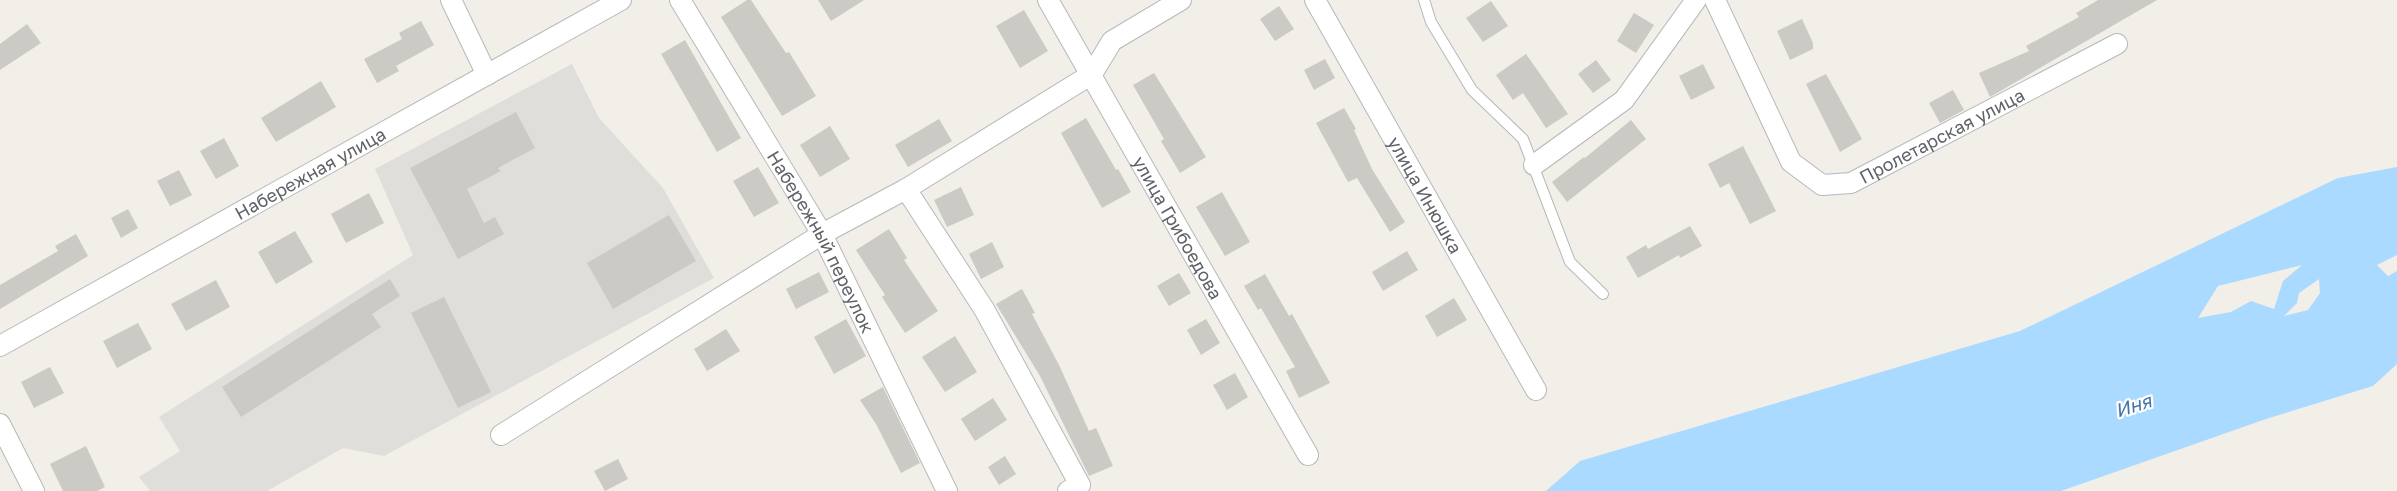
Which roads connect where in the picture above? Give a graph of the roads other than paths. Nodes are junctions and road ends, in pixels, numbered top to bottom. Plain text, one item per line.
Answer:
1 (451, 0) edge
2 (621, 0) edge
3 (680, 0) edge
4 (1048, 0) edge
5 (1181, 0) edge
6 (1315, 0) edge
7 (1424, 0) edge
8 (1696, 0) edge
9 (1715, 0) edge
10 (2117, 44) dead end
11 (1092, 74) junction
12 (487, 75) junction
13 (1534, 166) junction
14 (906, 189) junction
15 (822, 234) junction
16 (1603, 294) dead end
17 (0, 346) edge
18 (1536, 390) dead end
19 (0, 424) edge
20 (501, 435) dead end
21 (1308, 455) dead end
22 (34, 491) edge
23 (947, 491) edge
24 (1068, 491) edge

1 - 12 street
2 - 12 street, Набережная улица
3 - 15 street, Набережный переулок
4 - 11 street, улица Грибоедова
5 - 11 street
6 - 18 street, улица Инюшка
7 - 13 lane
8 - 13 street
9 - 10 street, Пролетарская улица
11 - 14 street
11 - 21 street, улица Грибоедова
12 - 17 street, Набережная улица
13 - 16 lane
14 - 15 street
14 - 24 street
15 - 20 street
15 - 23 street, Набережный переулок
19 - 22 street

